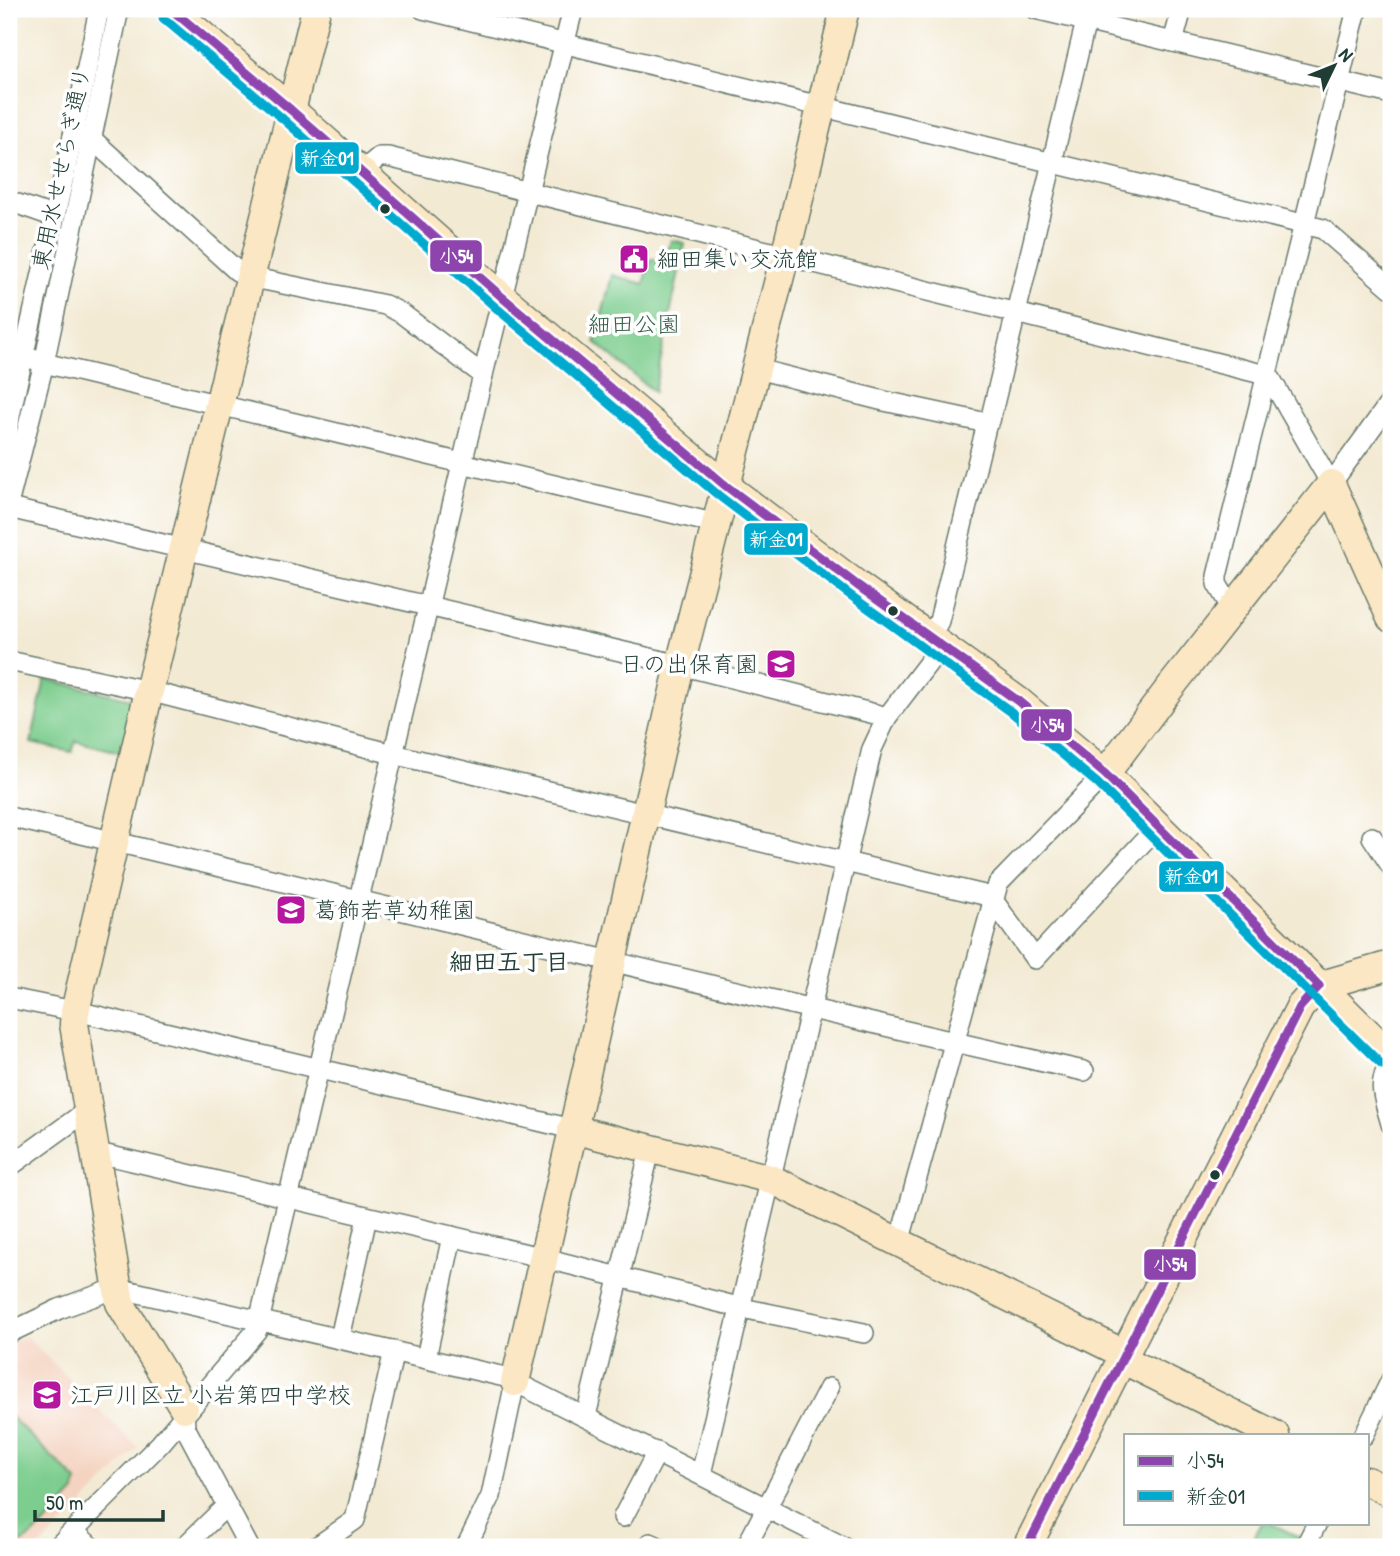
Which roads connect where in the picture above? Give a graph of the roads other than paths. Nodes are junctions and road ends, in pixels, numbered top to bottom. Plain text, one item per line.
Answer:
1 (99, 9) edge
2 (119, 9) edge
3 (171, 9) edge
4 (316, 9) edge
5 (423, 9) edge
6 (573, 9) edge
7 (845, 9) edge
8 (1035, 9) edge
9 (1182, 9) edge
10 (1357, 9) edge
11 (1086, 22) junction
12 (1173, 42) junction
13 (565, 43) junction
14 (1338, 82) junction
15 (1391, 94) edge
16 (821, 105) junction
17 (291, 110) junction
18 (83, 138) junction
19 (1050, 164) junction
20 (361, 172) junction
21 (528, 192) junction
22 (9, 201) edge
23 (55, 218) junction
24 (1303, 225) junction
25 (785, 256) junction
26 (250, 276) junction
27 (1391, 288) edge
28 (502, 297) junction
29 (1016, 313) junction
30 (16, 353) edge
31 (44, 363) junction
32 (757, 369) junction
33 (483, 375) junction
34 (1266, 375) junction
35 (1391, 401) edge
36 (219, 404) junction
37 (9, 420) edge
38 (987, 423) junction
39 (463, 463) junction
40 (1331, 484) junction
41 (726, 486) junction
42 (9, 501) edge
43 (9, 508) edge
44 (717, 524) junction
45 (184, 549) junction
46 (428, 608) junction
47 (1232, 609) junction
48 (1391, 618) edge
49 (936, 641) junction
50 (9, 661) edge
51 (680, 665) junction
52 (149, 691) junction
53 (887, 717) junction
54 (393, 754) junction
55 (1105, 774) junction
56 (647, 813) junction
57 (9, 817) edge
58 (1157, 827) junction
59 (1372, 837) dead end
60 (114, 841) junction
61 (846, 861) junction
62 (1391, 866) edge
63 (359, 899) junction
64 (993, 900) junction
65 (611, 962) junction
66 (1391, 965) edge
67 (1319, 986) junction
68 (9, 998) edge
69 (813, 1009) junction
70 (75, 1012) junction
71 (954, 1043) junction
72 (1391, 1056) edge
73 (1391, 1063) edge
74 (318, 1069) junction
75 (1084, 1072) dead end
76 (88, 1110) junction
77 (1391, 1124) edge
78 (572, 1129) junction
79 (650, 1150) junction
80 (94, 1152) junction
81 (9, 1167) edge
82 (771, 1179) junction
83 (289, 1199) junction
84 (367, 1217) junction
85 (452, 1236) junction
86 (899, 1242) junction
87 (544, 1258) junction
88 (619, 1276) junction
89 (117, 1288) junction
90 (742, 1307) junction
91 (260, 1320) junction
92 (9, 1333) edge
93 (864, 1333) dead end
94 (340, 1338) junction
95 (394, 1351) junction
96 (1123, 1357) junction
97 (426, 1358) junction
98 (1391, 1380) edge
99 (515, 1382) junction
100 (829, 1388) dead end
101 (184, 1413) junction
102 (586, 1416) junction
103 (1273, 1434) edge
104 (1364, 1434) edge
105 (657, 1452) junction
106 (701, 1474) junction
107 (1368, 1482) edge
108 (1391, 1493) edge
109 (226, 1506) junction
110 (766, 1507) junction
111 (623, 1517) dead end
112 (1316, 1524) edge
113 (74, 1531) junction
114 (57, 1547) edge
115 (91, 1547) edge
116 (184, 1547) edge
117 (249, 1547) edge
118 (316, 1547) edge
119 (466, 1547) edge
120 (648, 1547) edge
121 (659, 1547) edge
122 (746, 1547) edge
123 (844, 1547) edge
124 (1027, 1547) edge
125 (1304, 1547) edge

1 - 18 street
2 - 18 street, 東用水せせらぎ通り
3 - 17 street
4 - 17 street
5 - 13 street
6 - 13 street
7 - 16 street
8 - 11 street
9 - 12 street
10 - 14 street
11 - 12 street
11 - 19 street
12 - 14 street
13 - 16 street
13 - 21 street
14 - 15 street
14 - 24 street
16 - 19 street
16 - 25 street
17 - 20 street
17 - 26 street
18 - 23 street
18 - 26 street
18 - 31 street, 東用水せせらぎ通り
19 - 24 street
19 - 29 street
20 - 21 street
20 - 28 street
21 - 25 street
21 - 28 street
22 - 23 street
23 - 30 street
24 - 27 street
24 - 34 street
25 - 29 street
25 - 32 street
26 - 33 street
26 - 36 street
28 - 33 street
28 - 41 street
29 - 34 street
29 - 38 street
30 - 31 street
30 - 37 street
31 - 36 street
31 - 42 street, 東用水せせらぎ通り
32 - 38 street
32 - 41 street
33 - 39 street
34 - 40 street
34 - 47 street
35 - 40 street
36 - 39 street
36 - 45 street
38 - 49 street
39 - 44 street
39 - 46 street
40 - 47 street
40 - 48 street
41 - 44 street
41 - 49 street
43 - 45 street
44 - 51 street
45 - 46 street
45 - 52 street
46 - 51 street
46 - 54 street
47 - 55 street
49 - 53 street
49 - 55 street
50 - 52 street
51 - 53 street
51 - 56 street
52 - 54 street
52 - 60 street
53 - 61 street
54 - 56 street
54 - 63 street
55 - 58 street
55 - 64 street
56 - 61 street
56 - 65 street
57 - 60 street
58 - 64 street
58 - 67 street
59 - 62 street
60 - 63 street
60 - 70 street
61 - 64 street
61 - 69 street
63 - 65 street
63 - 74 street
64 - 71 street
65 - 69 street
65 - 78 street
66 - 67 street
67 - 72 street
67 - 96 street
68 - 70 street
69 - 71 street
69 - 82 street
70 - 74 street
70 - 76 street
71 - 75 street
71 - 86 street
73 - 77 street
74 - 78 street
74 - 83 street
76 - 80 street
76 - 81 street
78 - 79 street
78 - 87 street
79 - 82 street
79 - 88 street
80 - 83 street
80 - 89 street
82 - 86 street
82 - 90 street
83 - 84 street
83 - 91 street
84 - 85 street
84 - 94 street
85 - 87 street
85 - 97 street
86 - 96 street
87 - 88 street
87 - 99 street
88 - 90 street
88 - 102 street
89 - 91 street
89 - 92 street
89 - 101 street
90 - 93 street
90 - 106 street
91 - 94 street
91 - 101 street
94 - 95 street
95 - 97 street
95 - 118 street
96 - 103 street
96 - 124 street
97 - 99 street
98 - 104 street
99 - 102 street
99 - 119 street
100 - 110 street
101 - 109 street
101 - 113 street
102 - 105 street
105 - 106 street
105 - 111 street
106 - 110 street
107 - 108 street
109 - 116 street
109 - 117 street
110 - 122 street
110 - 123 street
112 - 125 street
113 - 114 street
113 - 115 street
120 - 121 street

